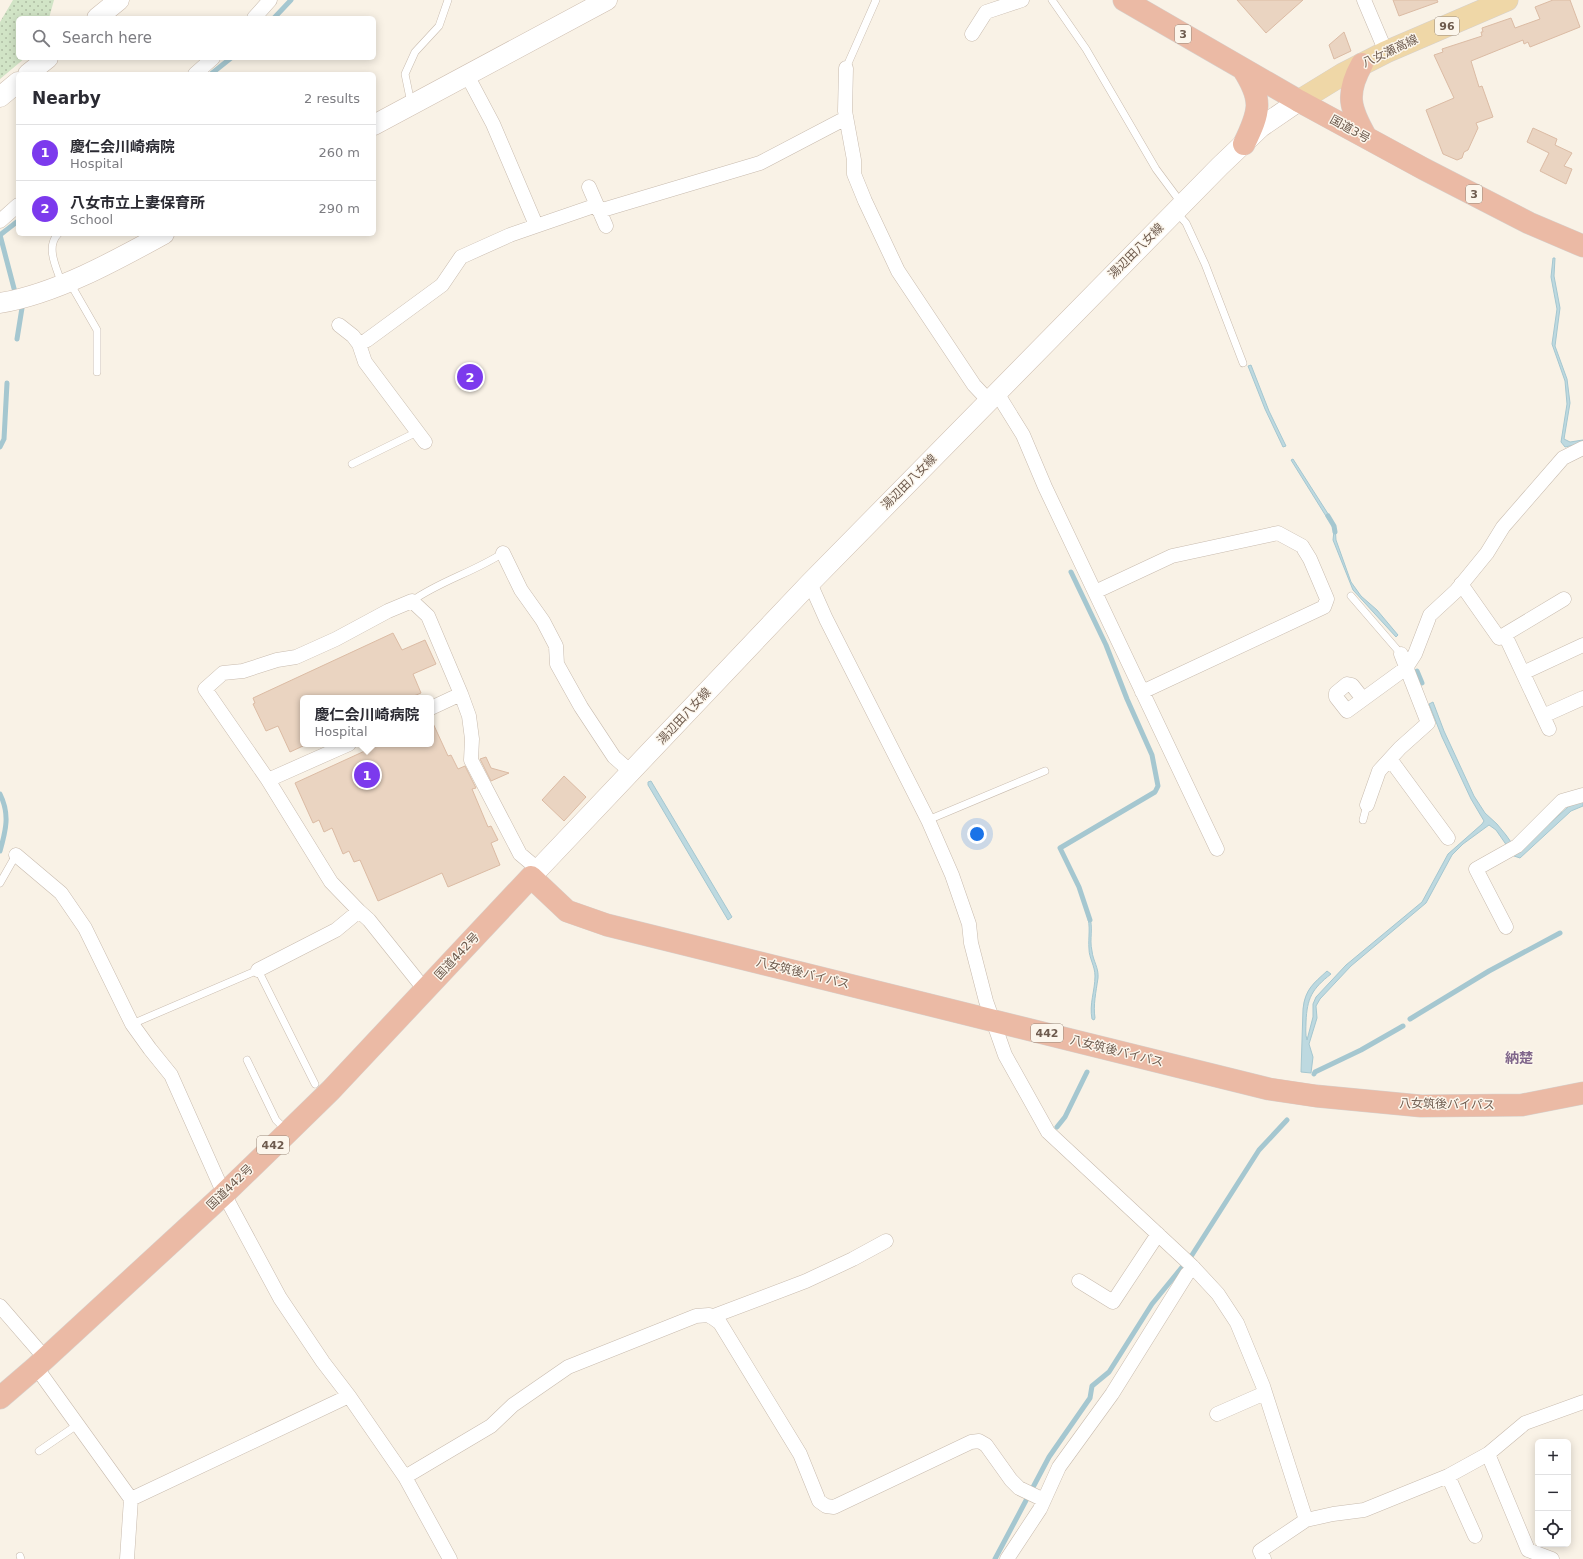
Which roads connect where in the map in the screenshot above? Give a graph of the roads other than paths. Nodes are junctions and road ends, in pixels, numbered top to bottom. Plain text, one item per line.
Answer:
1 (119, 0) edge
2 (270, 0) edge
3 (448, 0) edge
4 (607, 0) edge
5 (876, 0) edge
6 (1022, 0) edge
7 (1052, 0) edge
8 (1124, 0) edge
9 (1364, 0) edge
10 (1507, 0) edge
11 (99, 16) edge
12 (256, 16) edge
13 (972, 34) dead end
14 (1386, 52) junction
15 (46, 60) edge
16 (210, 60) edge
17 (1362, 64) junction
18 (846, 68) joint
19 (1243, 69) junction
20 (30, 72) edge
21 (197, 72) edge
22 (467, 75) junction
23 (16, 84) edge
24 (0, 97) edge
25 (1299, 101) junction
26 (411, 106) junction
27 (846, 118) junction
28 (376, 124) edge
29 (1366, 138) junction
30 (1244, 144) junction
31 (589, 187) dead end
32 (16, 207) edge
33 (598, 208) junction
34 (1179, 208) junction
35 (0, 220) edge
36 (536, 225) junction
37 (606, 226) dead end
38 (56, 236) edge
39 (160, 236) edge
40 (1583, 246) edge
41 (66, 283) junction
42 (12, 300) edge
43 (339, 325) dead end
44 (359, 344) junction
45 (1243, 363) dead end
46 (98, 372) dead end
47 (993, 397) junction
48 (421, 437) joint
49 (1583, 448) edge
50 (352, 464) dead end
51 (503, 552) joint
52 (810, 583) junction
53 (1462, 584) junction
54 (1095, 592) junction
55 (1351, 596) dead end
56 (1564, 599) dead end
57 (412, 601) junction
58 (1505, 634) junction
59 (1583, 645) edge
60 (1401, 654) joint
61 (1406, 668) junction
62 (1523, 673) junction
63 (1142, 692) junction
64 (461, 694) junction
65 (1583, 698) edge
66 (1363, 699) dead end
67 (434, 707) edge
68 (1543, 716) junction
69 (1549, 729) dead end
70 (342, 747) edge
71 (1390, 759) junction
72 (631, 772) junction
73 (1045, 772) dead end
74 (268, 780) junction
75 (1583, 795) edge
76 (1367, 805) joint
77 (928, 820) junction
78 (1363, 820) dead end
79 (1448, 838) dead end
80 (1217, 849) dead end
81 (16, 855) joint
82 (535, 874) junction
83 (0, 883) edge
84 (359, 911) junction
85 (1506, 927) dead end
86 (258, 970) junction
87 (425, 990) junction
88 (992, 1020) junction
89 (132, 1024) junction
90 (247, 1060) dead end
91 (315, 1084) dead end
92 (1583, 1093) edge
93 (288, 1132) junction
94 (224, 1194) junction
95 (1158, 1234) junction
96 (886, 1241) dead end
97 (1190, 1264) junction
98 (1079, 1281) dead end
99 (0, 1306) edge
100 (711, 1317) junction
101 (40, 1363) junction
102 (1265, 1393) junction
103 (349, 1396) junction
104 (0, 1398) edge
105 (1583, 1402) edge
106 (1218, 1414) dead end
107 (77, 1425) junction
108 (39, 1451) dead end
109 (1488, 1454) junction
110 (1448, 1476) junction
111 (405, 1477) junction
112 (131, 1499) junction
113 (1044, 1500) junction
114 (1306, 1520) junction
115 (1475, 1536) dead end
116 (127, 1559) edge
117 (450, 1559) edge
118 (1007, 1559) edge
119 (1264, 1559) edge
120 (1552, 1559) edge

1 - 11 main road
2 - 12 street
3 - 26 lane
4 - 22 main road
5 - 18 lane
6 - 13 street
7 - 34 lane
8 - 19 highway, 国道3号 / 3
9 - 14 street
10 - 14 main road, 八女瀬高線 / 96
14 - 17 main road, 八女瀬高線 / 96
15 - 20 main road
16 - 21 street
17 - 25 main road, 八女瀬高線 / 96
17 - 29 highway
18 - 27 street
19 - 25 highway, 国道3号 / 3
19 - 30 highway
22 - 26 main road
22 - 36 street
23 - 24 main road
25 - 29 highway, 国道3号 / 3
25 - 30 main road, 湯辺田八女線
26 - 28 main road
27 - 33 street
27 - 47 street
29 - 40 highway, 国道3号 / 3
30 - 34 main road, 湯辺田八女線
31 - 33 street
32 - 35 street
33 - 36 street
33 - 37 street
34 - 45 lane
34 - 47 main road, 湯辺田八女線
36 - 44 street
38 - 41 lane
39 - 41 main road
41 - 42 main road
41 - 46 lane
43 - 44 street
44 - 48 street
47 - 52 main road, 湯辺田八女線
47 - 54 street
48 - 50 lane
49 - 53 street
51 - 57 lane
51 - 72 street
52 - 72 main road, 湯辺田八女線
52 - 77 street
53 - 58 street
53 - 61 street
54 - 63 street
54 - 63 street
55 - 60 lane
56 - 58 street
57 - 64 street
57 - 74 street
58 - 62 street
59 - 62 street
60 - 61 street
61 - 66 street
61 - 71 street
62 - 68 street
63 - 80 street
64 - 67 street
64 - 82 street
65 - 68 street
68 - 69 street
70 - 74 street
71 - 76 street
71 - 79 street
72 - 82 main road, 湯辺田八女線
73 - 77 lane
74 - 84 street
75 - 85 street
76 - 78 lane
77 - 88 street
81 - 83 lane
81 - 89 street
82 - 87 highway, 国道442号 / 442
82 - 88 highway, 八女筑後バイパス / 442
84 - 86 street
84 - 87 street
86 - 89 lane
86 - 91 lane
87 - 93 highway, 国道442号 / 442
88 - 92 highway, 八女筑後バイパス / 442
88 - 95 street
89 - 94 street
90 - 93 lane
93 - 94 highway, 国道442号 / 442
94 - 101 highway, 国道442号 / 442
94 - 103 street
95 - 97 street
95 - 98 street
96 - 100 street
97 - 102 street
97 - 113 street
99 - 101 street
100 - 111 street
100 - 113 street
101 - 104 highway, 国道442号 / 442
101 - 107 street
102 - 106 street
102 - 114 street
103 - 111 street
103 - 112 street
105 - 109 street
107 - 108 lane
107 - 112 street
109 - 110 street
109 - 120 street
110 - 114 street
110 - 115 street
111 - 117 street
112 - 116 street
113 - 118 street
114 - 119 street

